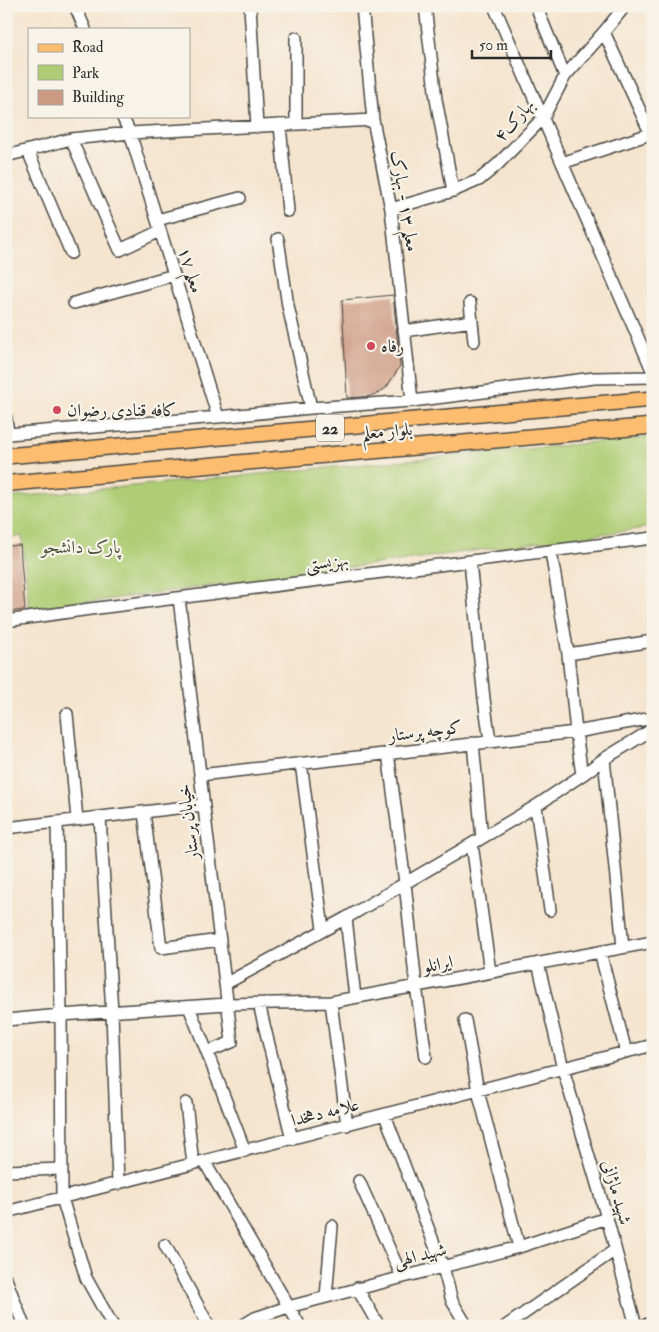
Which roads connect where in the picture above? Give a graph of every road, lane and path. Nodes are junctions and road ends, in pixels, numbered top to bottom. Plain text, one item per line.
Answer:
1 (76, 6) edge
2 (250, 6) edge
3 (362, 6) edge
4 (425, 6) edge
5 (494, 6) edge
6 (536, 6) edge
7 (625, 6) edge
8 (85, 28) edge
9 (604, 32) junction
10 (296, 38) dead end
11 (565, 76) junction
12 (123, 118) edge
13 (543, 118) junction
14 (373, 120) junction
15 (296, 124) junction
16 (280, 125) junction
17 (257, 127) junction
18 (130, 133) junction
19 (652, 137) edge
20 (71, 139) junction
21 (28, 150) junction
22 (6, 156) edge
23 (562, 163) junction
24 (453, 191) junction
25 (240, 198) dead end
26 (391, 209) junction
27 (288, 211) dead end
28 (157, 220) junction
29 (160, 232) junction
30 (278, 239) dead end
31 (71, 253) dead end
32 (174, 274) junction
33 (74, 303) dead end
34 (470, 303) dead end
35 (472, 321) junction
36 (404, 331) junction
37 (474, 341) dead end
38 (653, 372) edge
39 (653, 377) edge
40 (653, 400) edge
41 (412, 401) junction
42 (312, 408) junction
43 (218, 417) junction
44 (6, 418) edge
45 (653, 426) edge
46 (7, 435) edge
47 (6, 456) edge
48 (8, 485) edge
49 (653, 538) edge
50 (551, 552) junction
51 (470, 562) junction
52 (179, 598) junction
53 (6, 621) edge
54 (653, 641) edge
55 (568, 654) junction
56 (68, 714) dead end
57 (653, 718) edge
58 (653, 729) edge
59 (576, 732) junction
60 (490, 741) junction
61 (472, 743) junction
62 (388, 753) junction
63 (604, 759) junction
64 (301, 763) junction
65 (200, 775) junction
66 (582, 775) junction
67 (203, 805) junction
68 (536, 806) junction
69 (144, 812) junction
70 (100, 817) junction
71 (77, 819) junction
72 (57, 822) junction
73 (6, 828) edge
74 (477, 841) junction
75 (405, 883) junction
76 (550, 910) dead end
77 (346, 918) junction
78 (324, 929) junction
79 (220, 940) junction
80 (653, 942) edge
81 (624, 947) junction
82 (600, 952) junction
83 (538, 963) junction
84 (490, 972) junction
85 (225, 984) junction
86 (416, 986) junction
87 (355, 997) junction
88 (332, 1002) junction
89 (227, 1004) junction
90 (260, 1004) junction
91 (189, 1007) junction
92 (112, 1012) junction
93 (61, 1015) junction
94 (6, 1020) edge
95 (465, 1020) dead end
96 (653, 1045) edge
97 (207, 1052) junction
98 (626, 1052) junction
99 (426, 1057) dead end
100 (563, 1069) junction
101 (478, 1090) junction
102 (186, 1103) dead end
103 (385, 1115) junction
104 (347, 1125) junction
105 (292, 1139) junction
106 (244, 1151) junction
107 (199, 1163) junction
108 (61, 1169) junction
109 (6, 1171) edge
110 (358, 1181) dead end
111 (118, 1184) junction
112 (62, 1198) junction
113 (6, 1199) edge
114 (7, 1212) edge
115 (606, 1218) junction
116 (332, 1226) dead end
117 (165, 1245) dead end
118 (519, 1247) junction
119 (615, 1250) junction
120 (443, 1267) junction
121 (402, 1277) junction
122 (6, 1279) edge
123 (357, 1288) junction
124 (326, 1297) junction
125 (288, 1307) junction
126 (653, 1323) edge
127 (24, 1326) edge
128 (113, 1326) edge
129 (209, 1326) edge
130 (242, 1326) edge
131 (300, 1326) edge
132 (379, 1326) edge
133 (467, 1326) edge
134 (506, 1326) edge
135 (636, 1326) edge
136 (640, 1326) edge

1 - 8 street
2 - 17 street
3 - 14 street, معلم ۱۳ - بهارک
4 - 24 street
5 - 13 street
6 - 11 street
7 - 9 street, بهارک۴
9 - 11 street, بهارک۴
9 - 19 street
10 - 15 street
11 - 13 street, بهارک۴
12 - 18 street, معلم ۱۷
13 - 23 street
13 - 24 street, بهارک۴
14 - 15 street
14 - 26 street, معلم ۱۳ - بهارک
15 - 16 street
16 - 17 street
16 - 27 street
17 - 18 street
18 - 20 street
18 - 28 street, معلم ۱۷
19 - 23 street
20 - 21 street
20 - 29 street
21 - 22 street
21 - 31 street
23 - 38 street
24 - 26 street, بهارک۴
25 - 28 street
26 - 36 street, معلم ۱۳ - بهارک
28 - 29 street, معلم ۱۷
29 - 32 street, معلم ۱۷
30 - 42 street
32 - 33 street
32 - 43 street, معلم ۱۷
34 - 35 street
35 - 36 street
35 - 37 street
36 - 41 street, معلم ۱۳ - بهارک
39 - 41 street
40 - 47 main road, بلوار معلم / 22
41 - 42 street
42 - 43 street
43 - 46 street
44 - 46 street
45 - 48 main road, بلوار معلم
49 - 50 street, بهزیستی
50 - 51 street, بهزیستی
50 - 55 street
51 - 52 street, بهزیستی
51 - 60 street
52 - 53 street, بهزیستی
52 - 65 street, خیابان پرستار
54 - 55 street
55 - 59 street
56 - 71 street
57 - 59 street, کوچه پرستار
58 - 63 street
59 - 60 street, کوچه پرستار
59 - 66 street
60 - 61 street, کوچه پرستار
61 - 62 street, کوچه پرستار
61 - 74 street
62 - 64 street, کوچه پرستار
62 - 75 street
63 - 66 street
63 - 81 street
64 - 65 street, کوچه پرستار
64 - 78 street
65 - 67 street, خیابان پرستار
66 - 68 street
67 - 69 street
67 - 79 street, خیابان پرستار
68 - 74 street
68 - 76 street
69 - 70 street
69 - 79 street
70 - 71 street
70 - 92 street
71 - 72 street
72 - 73 street
72 - 93 street
74 - 75 street
74 - 84 street
75 - 77 street
75 - 86 street
77 - 78 street
77 - 87 street
78 - 85 street
79 - 85 street, خیابان پرستار
80 - 81 street, ایرانلو
81 - 82 street, ایرانلو
82 - 83 street, ایرانلو
82 - 98 street
83 - 84 street, ایرانلو
83 - 100 street, شهید ماژانی
84 - 86 street, ایرانلو
85 - 89 street, خیابان پرستار
86 - 87 street, ایرانلو
86 - 99 street
87 - 88 street, ایرانلو
88 - 90 street, ایرانلو
88 - 104 street
89 - 90 street, ایرانلو
89 - 91 street, ایرانلو
89 - 97 street, خیابان پرستار
90 - 105 street
91 - 92 street, ایرانلو
91 - 97 street
92 - 93 street, ایرانلو
92 - 111 street
93 - 94 street, ایرانلو
93 - 108 street
95 - 101 street
96 - 98 street, علامه دهخدا
97 - 106 street
98 - 100 street, علامه دهخدا
100 - 101 street, علامه دهخدا
100 - 115 street, شهید ماژانی
101 - 103 street, علامه دهخدا
101 - 118 street
102 - 107 street
103 - 104 street, علامه دهخدا
103 - 120 street
104 - 105 street, علامه دهخدا
105 - 106 street, علامه دهخدا
106 - 107 street, علامه دهخدا
107 - 111 street, علامه دهخدا
107 - 125 street
108 - 109 street
108 - 112 street
110 - 121 street
111 - 112 street, علامه دهخدا
112 - 114 street, علامه دهخدا
112 - 128 street
113 - 114 street
115 - 118 street, شهید الهی
115 - 119 street, شهید ماژانی
116 - 124 street
117 - 129 street
118 - 120 street, شهید الهی
119 - 134 street
119 - 135 street, شهید ماژانی
120 - 121 street, شهید الهی
120 - 133 street
121 - 123 street, شهید الهی
122 - 127 street
123 - 124 street, شهید الهی
123 - 132 street
124 - 125 street, شهید الهی
125 - 130 street, شهید الهی
125 - 131 street
126 - 136 street

